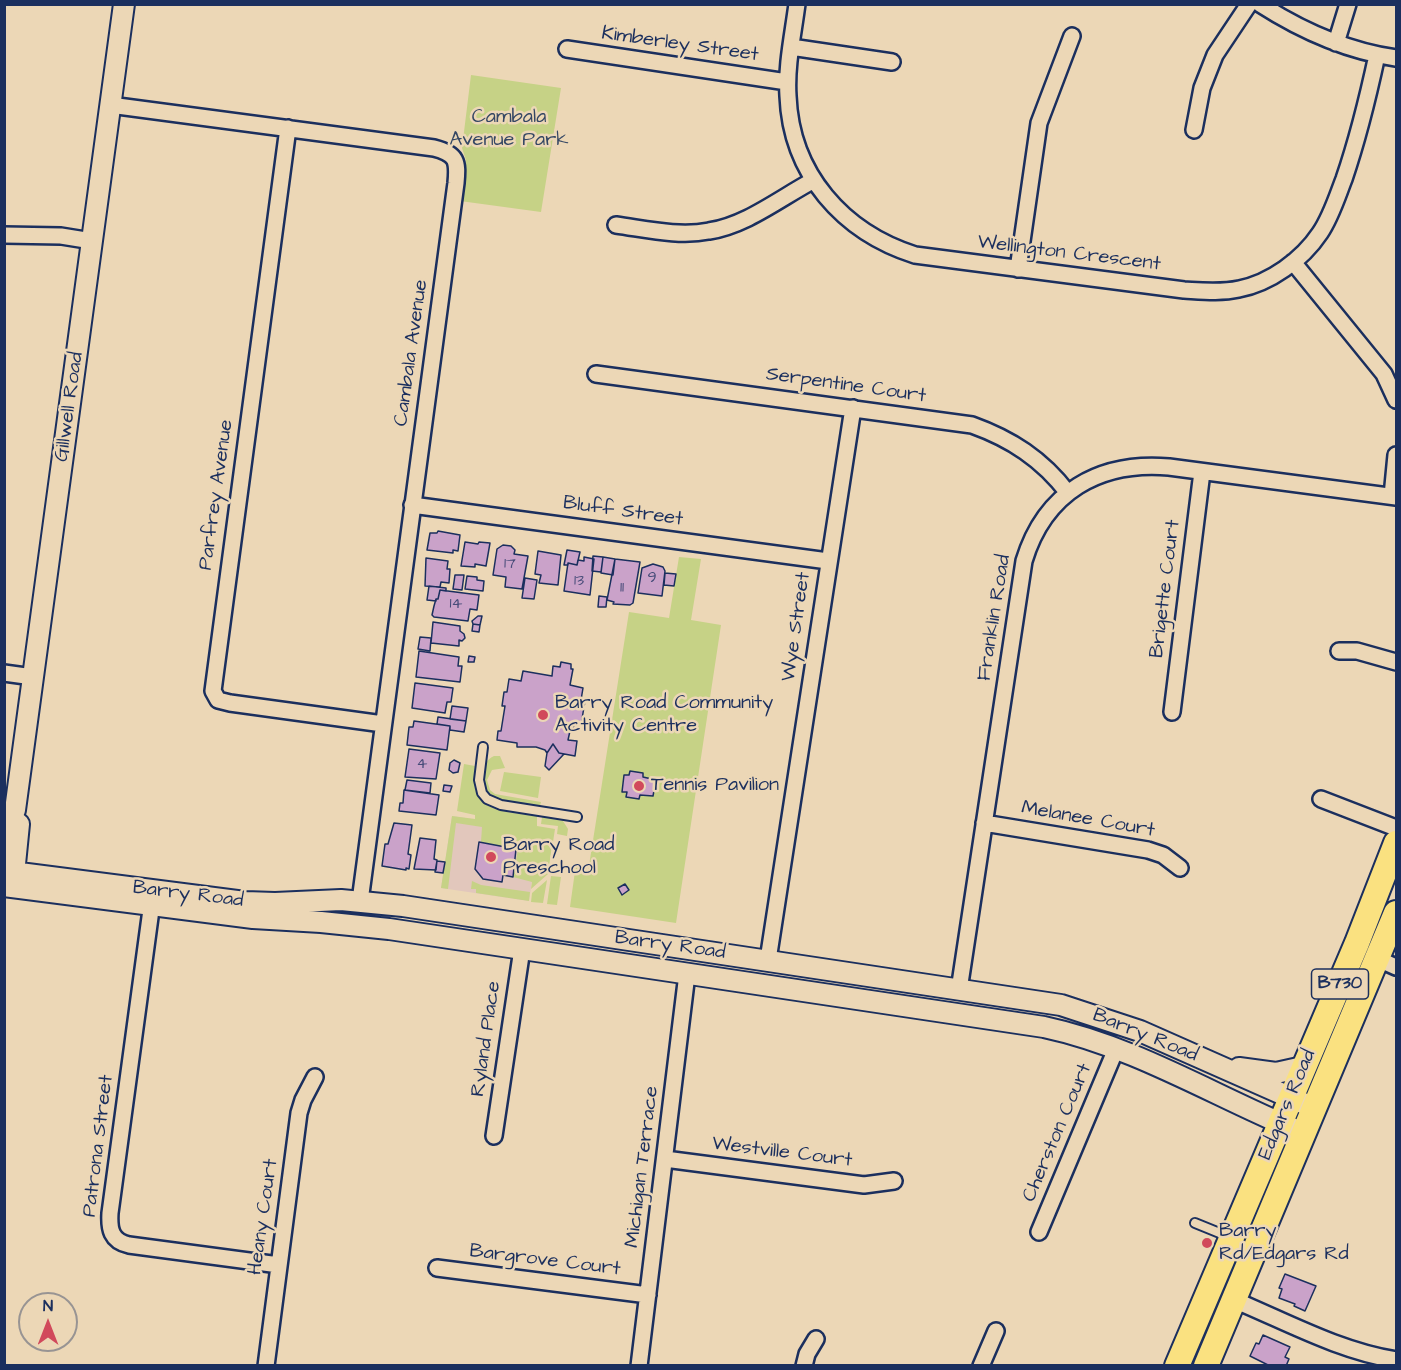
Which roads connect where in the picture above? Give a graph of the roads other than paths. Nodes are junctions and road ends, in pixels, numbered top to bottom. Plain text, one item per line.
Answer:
1 (124, 4) edge
2 (797, 4) edge
3 (1248, 4) edge
4 (1260, 4) edge
5 (1348, 4) edge
6 (1072, 36) dead end
7 (1336, 43) junction
8 (791, 47) junction
9 (567, 49) dead end
10 (1377, 55) junction
11 (1396, 58) edge
12 (892, 62) dead end
13 (787, 82) junction
14 (110, 105) junction
15 (288, 128) junction
16 (1194, 130) dead end
17 (814, 180) junction
18 (616, 225) dead end
19 (4, 235) edge
20 (92, 241) junction
21 (1293, 262) junction
22 (1018, 269) junction
23 (596, 374) dead end
24 (1396, 400) edge
25 (853, 408) junction
26 (1396, 455) edge
27 (1202, 472) junction
28 (1068, 492) junction
29 (1394, 497) edge
30 (412, 505) junction
31 (828, 561) junction
32 (1339, 651) dead end
33 (1396, 662) edge
34 (4, 673) edge
35 (33, 677) junction
36 (1172, 712) dead end
37 (383, 724) junction
38 (483, 747) dead end
39 (1321, 799) dead end
40 (15, 810) junction
41 (577, 817) dead end
42 (984, 823) junction
43 (1396, 828) edge
44 (1396, 843) edge
45 (4, 845) edge
46 (1180, 868) dead end
47 (9, 879) edge
48 (152, 898) junction
49 (360, 901) junction
50 (1396, 913) edge
51 (357, 925) junction
52 (522, 949) junction
53 (768, 960) junction
54 (1387, 963) edge
55 (687, 974) junction
56 (959, 990) junction
57 (956, 1014) junction
58 (1116, 1049) junction
59 (1215, 1065) junction
60 (1303, 1067) junction
61 (315, 1077) dead end
62 (1291, 1098) junction
63 (1315, 1108) junction
64 (1280, 1123) junction
65 (1305, 1134) junction
66 (494, 1136) dead end
67 (665, 1159) junction
68 (894, 1181) dead end
69 (1195, 1223) dead end
70 (1039, 1232) dead end
71 (1232, 1238) junction
72 (279, 1265) junction
73 (437, 1268) dead end
74 (648, 1295) junction
75 (1234, 1300) junction
76 (996, 1331) dead end
77 (816, 1339) dead end
78 (1396, 1360) edge
79 (266, 1365) edge
80 (639, 1365) edge
81 (804, 1365) edge
82 (981, 1365) edge
83 (1178, 1365) edge
84 (1206, 1365) edge

1 - 14 street, Gillwell Road
2 - 8 street, Wellington Crescent
3 - 16 street
4 - 7 street
5 - 7 street
6 - 22 street
7 - 10 street
8 - 12 street
8 - 13 street, Wellington Crescent
9 - 13 street, Kimberley Street
10 - 11 street
10 - 21 street, Wellington Crescent
13 - 17 street, Wellington Crescent
14 - 15 street, Cambala Avenue
14 - 20 street, Gillwell Road
15 - 30 street, Cambala Avenue
15 - 37 street, Parfrey Avenue
17 - 18 street
17 - 22 street, Wellington Crescent
19 - 20 street
20 - 35 street, Gillwell Road
21 - 22 street, Wellington Crescent
21 - 24 street
23 - 25 street, Serpentine Court
25 - 28 street, Serpentine Court
25 - 31 street, Wye Street
26 - 29 street
27 - 28 street, Franklin Road
27 - 29 street, Franklin Road
27 - 36 street, Brigette Court
28 - 42 street, Franklin Road
30 - 31 street, Bluff Street
30 - 37 street, Cambala Avenue
31 - 53 street, Wye Street
32 - 33 street
34 - 35 street
35 - 40 street, Gillwell Road
37 - 49 street, Cambala Avenue
38 - 41 lane
39 - 43 street
40 - 45 street, Gillwell Road
40 - 47 street, Gillwell Road
42 - 46 street, Melanee Court
42 - 56 street, Franklin Road
44 - 60 main road, Edgars Road / B730
47 - 48 street, Barry Road
48 - 49 street, Barry Road
48 - 51 street, Barry Road
48 - 72 street, Patrona Street
49 - 51 street
49 - 53 street, Barry Road
50 - 54 main road, Edgars Road / B730
51 - 52 street, Barry Road
52 - 55 street, Barry Road
52 - 66 street, Ryland Place
53 - 56 street, Barry Road
54 - 63 main road, Edgars Road / B730
55 - 57 street, Barry Road
55 - 67 street, Michigan Terrace
56 - 57 street
56 - 59 street, Barry Road
57 - 58 street, Barry Road
58 - 64 street, Barry Road
58 - 70 street, Cherston Court
59 - 60 street
59 - 62 street, Barry Road
60 - 62 main road, Edgars Road / B730
61 - 72 street, Heany Court
62 - 63 street, Barry Road
62 - 64 main road, Edgars Road / B730
63 - 65 main road, Edgars Road / B730
64 - 65 street, Barry Road
64 - 71 main road, Edgars Road / B730
65 - 75 main road, Edgars Road / B730
67 - 68 street, Westville Court
67 - 74 street, Michigan Terrace
69 - 71 lane
71 - 83 main road, Edgars Road / B730
72 - 79 street, Heany Court
73 - 74 street, Bargrove Court
74 - 80 street, Michigan Terrace
75 - 78 street
75 - 84 main road, Edgars Road / B730
76 - 82 street
77 - 81 street

